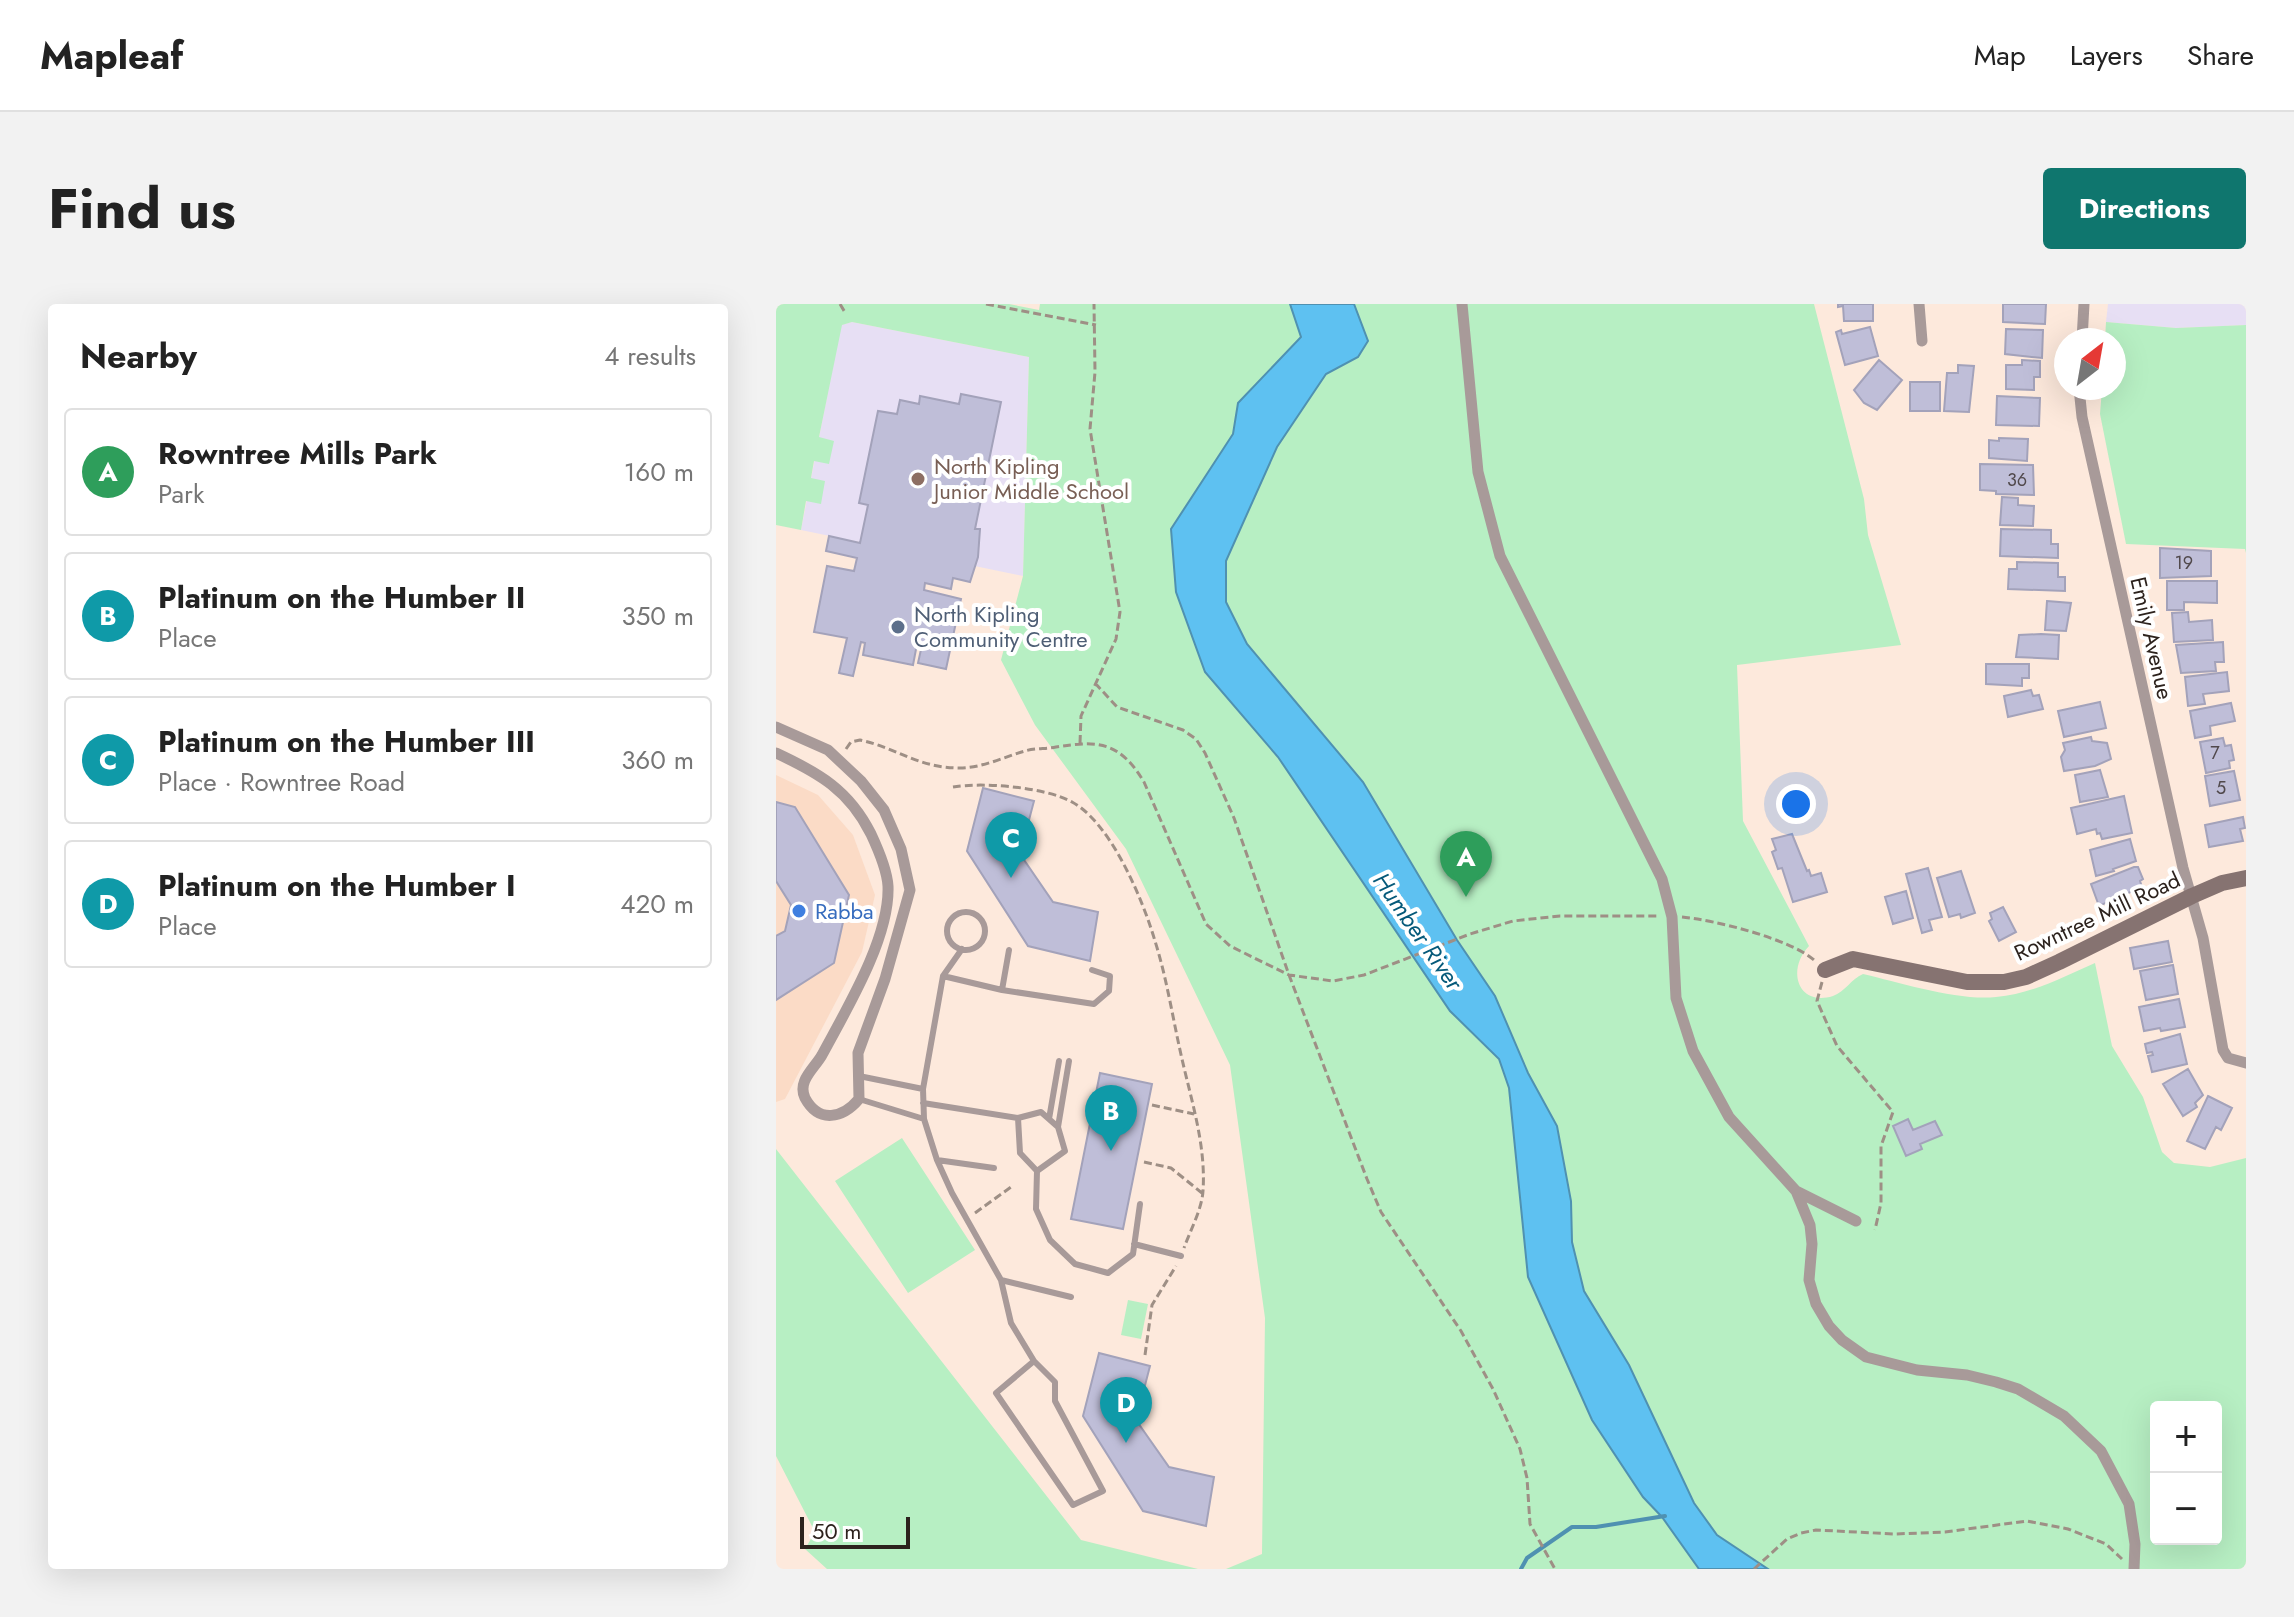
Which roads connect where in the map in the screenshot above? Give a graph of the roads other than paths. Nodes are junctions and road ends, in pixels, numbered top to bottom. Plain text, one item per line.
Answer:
1 (1462, 304) edge
2 (1919, 304) edge
3 (2084, 304) edge
4 (2083, 328) edge
5 (1922, 341) dead end
6 (2081, 400) edge
7 (776, 727) edge
8 (776, 753) edge
9 (2246, 878) edge
10 (2192, 896) junction
11 (962, 949) junction
12 (1009, 950) dead end
13 (1092, 970) dead end
14 (1825, 970) road end
15 (943, 976) junction
16 (1002, 990) junction
17 (1059, 1061) dead end
18 (1069, 1061) dead end
19 (2246, 1063) edge
20 (859, 1076) junction
21 (923, 1089) junction
22 (859, 1099) junction
23 (923, 1103) junction
24 (1018, 1118) junction
25 (924, 1119) junction
26 (1049, 1119) junction
27 (1058, 1127) junction
28 (937, 1160) junction
29 (994, 1168) dead end
30 (1037, 1171) junction
31 (1796, 1191) junction
32 (1140, 1204) dead end
33 (1856, 1221) dead end
34 (1134, 1244) junction
35 (1181, 1256) road end
36 (1001, 1280) junction
37 (1071, 1297) dead end
38 (1034, 1361) junction
39 (2129, 1565) edge

1 - 31 street
2 - 5 street
3 - 4 street
6 - 10 street, Emily Avenue
7 - 20 street
8 - 22 street
9 - 10 street, Rowntree Mill Road
10 - 14 street, Rowntree Mill Road
10 - 19 street, Emily Avenue
11 - 11 lane
11 - 15 lane
12 - 16 lane
13 - 16 lane
15 - 16 lane
15 - 21 lane
17 - 26 lane
18 - 27 lane
20 - 21 lane
20 - 22 street
21 - 23 lane
22 - 25 lane
23 - 24 lane
23 - 25 lane
24 - 26 lane
24 - 30 lane
25 - 28 lane
26 - 27 lane
27 - 30 lane
28 - 29 lane
28 - 36 lane
30 - 34 lane
31 - 33 street
31 - 39 street
32 - 34 lane
34 - 35 lane
36 - 37 lane
36 - 38 lane
38 - 38 lane

